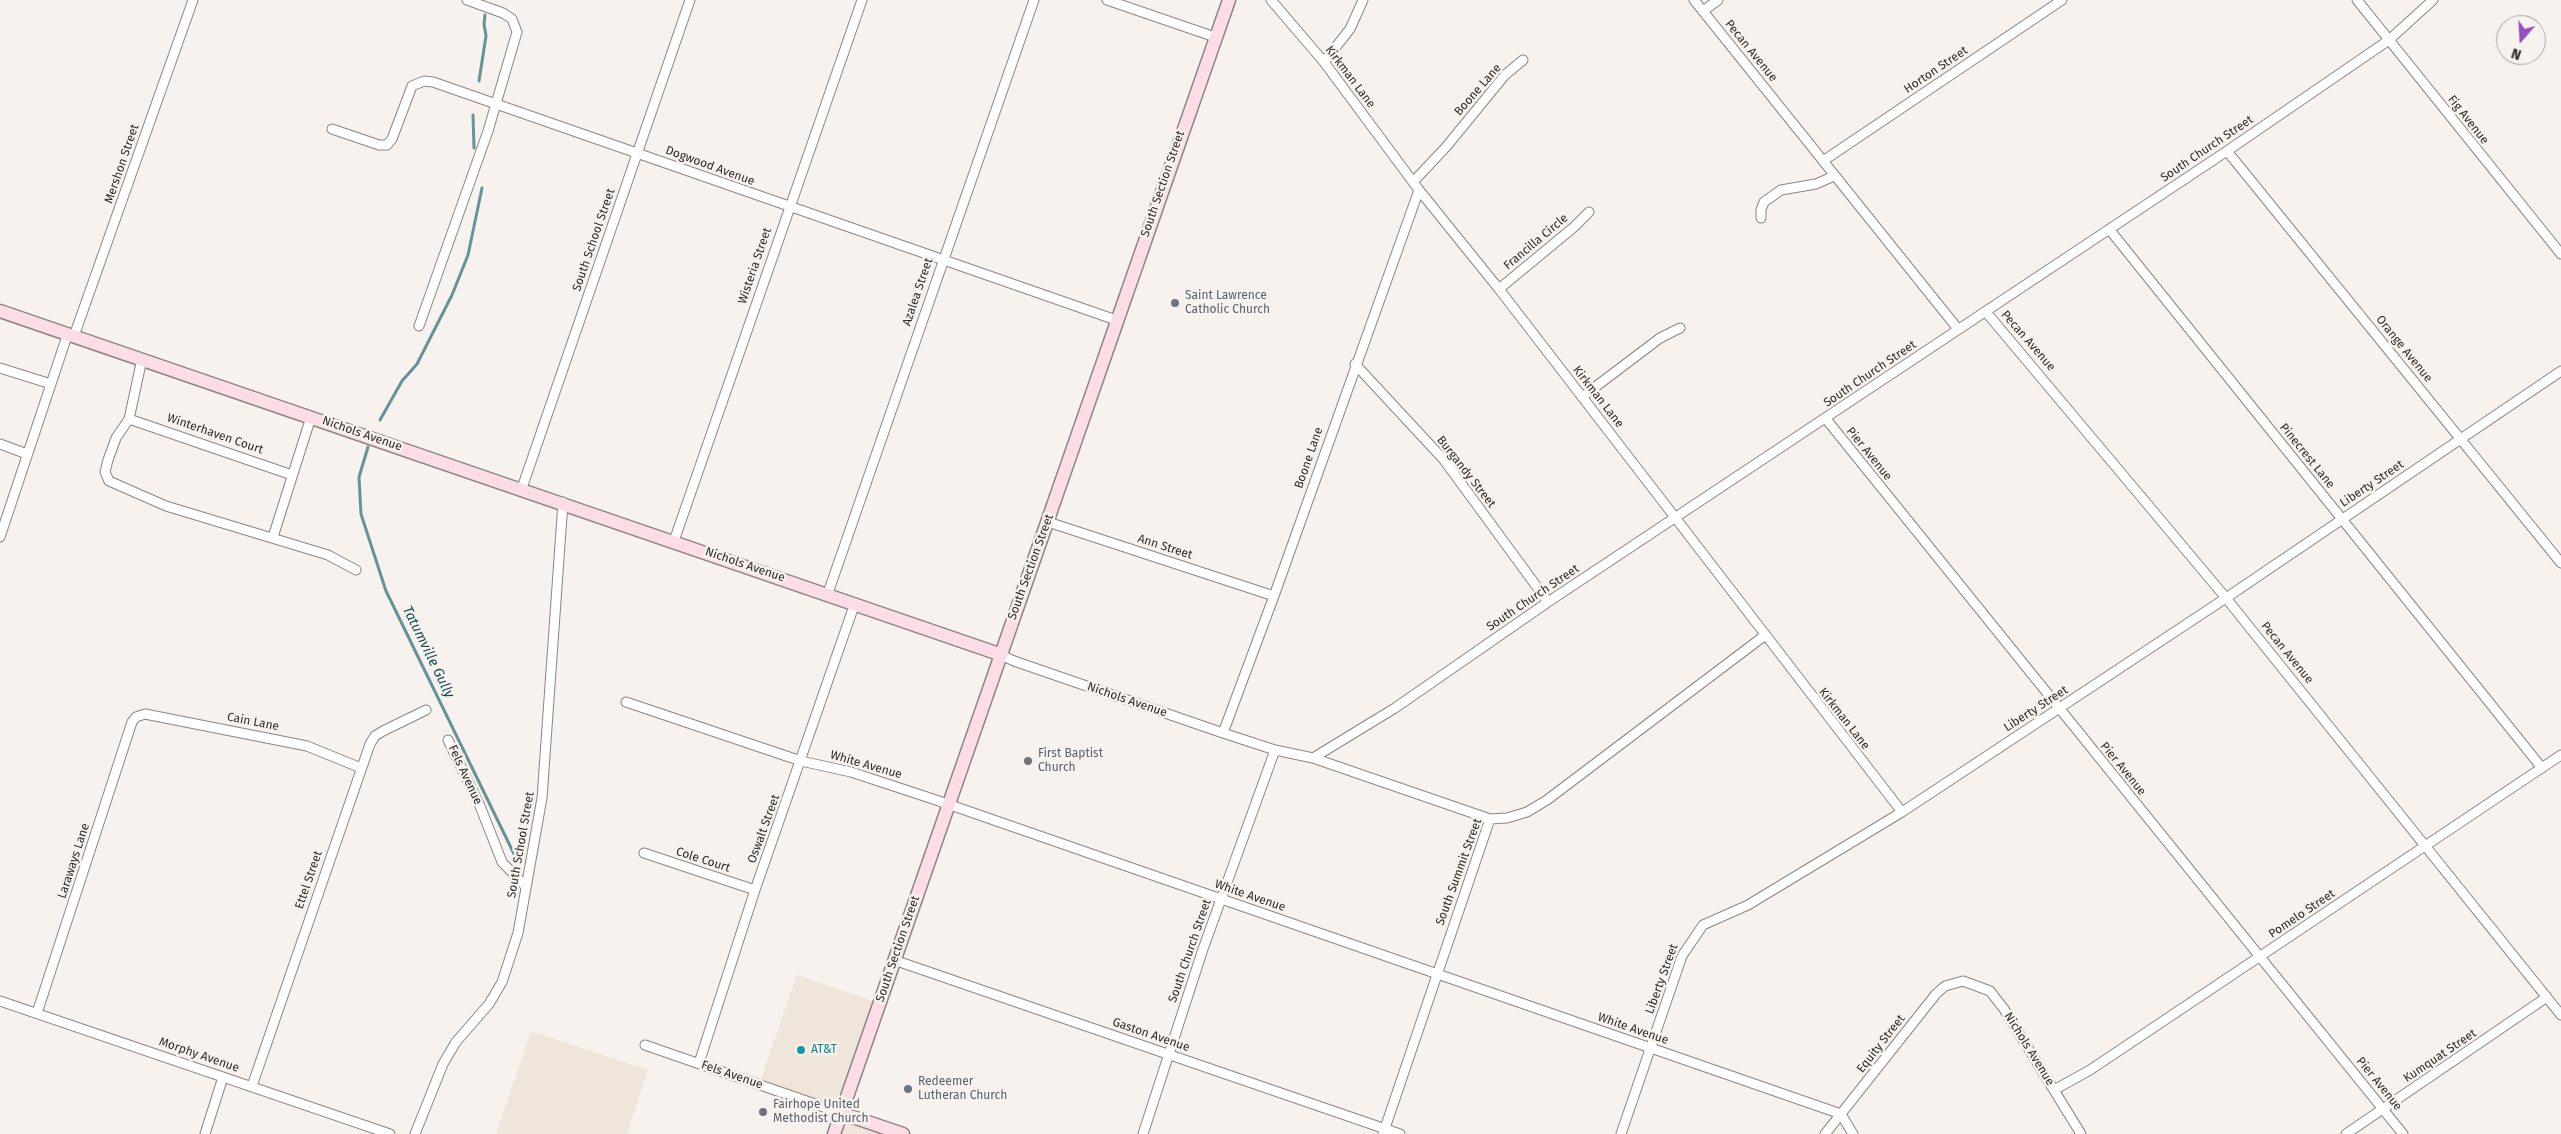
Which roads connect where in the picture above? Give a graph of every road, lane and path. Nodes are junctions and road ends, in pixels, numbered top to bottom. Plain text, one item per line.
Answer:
1 (193, 0) edge
2 (467, 0) edge
3 (690, 0) edge
4 (862, 0) edge
5 (1034, 0) edge
6 (1106, 0) edge
7 (1229, 0) edge
8 (1272, 0) edge
9 (1363, 0) edge
10 (1694, 0) edge
11 (1718, 0) edge
12 (2062, 0) edge
13 (2357, 0) edge
14 (2433, 0) edge
15 (1703, 11) junction
16 (1215, 37) junction
17 (2389, 40) junction
18 (1523, 60) dead end
19 (1324, 62) junction
20 (495, 104) junction
21 (332, 129) dead end
22 (2227, 151) junction
23 (638, 153) junction
24 (1824, 161) junction
25 (1834, 176) junction
26 (1413, 182) junction
27 (1419, 190) junction
28 (789, 207) junction
29 (1588, 212) dead end
30 (1761, 218) dead end
31 (2109, 229) junction
32 (2561, 254) edge
33 (942, 260) junction
34 (1499, 289) junction
35 (0, 310) edge
36 (1986, 312) junction
37 (1116, 320) junction
38 (418, 326) dead end
39 (1680, 328) dead end
40 (1958, 329) junction
41 (71, 334) junction
42 (142, 359) junction
43 (1355, 364) junction
44 (0, 368) edge
45 (2561, 371) edge
46 (51, 384) junction
47 (1582, 397) junction
48 (311, 417) junction
49 (129, 418) junction
50 (1826, 419) junction
51 (2461, 439) junction
52 (0, 444) edge
53 (27, 454) junction
54 (292, 474) junction
55 (522, 488) junction
56 (563, 502) junction
57 (1676, 519) junction
58 (2342, 519) junction
59 (2, 522) edge
60 (1048, 522) junction
61 (0, 536) edge
62 (273, 538) junction
63 (674, 541) junction
64 (2561, 563) edge
65 (356, 570) dead end
66 (828, 594) junction
67 (1274, 596) junction
68 (2226, 598) junction
69 (1548, 602) junction
70 (855, 603) junction
71 (1764, 636) junction
72 (1000, 654) junction
73 (626, 702) dead end
74 (2058, 709) junction
75 (426, 710) dead end
76 (136, 717) joint
77 (1223, 733) junction
78 (448, 740) dead end
79 (1275, 750) junction
80 (2561, 755) edge
81 (1313, 758) junction
82 (802, 761) junction
83 (361, 768) junction
84 (2542, 768) junction
85 (948, 804) junction
86 (1902, 812) junction
87 (1490, 819) junction
88 (2426, 846) junction
89 (644, 853) dead end
90 (526, 887) junction
91 (755, 890) junction
92 (1221, 899) junction
93 (2261, 956) junction
94 (894, 960) junction
95 (1436, 974) junction
96 (1963, 981) joint
97 (2547, 997) junction
98 (0, 1001) edge
99 (37, 1013) junction
100 (2561, 1015) edge
101 (645, 1045) dead end
102 (1650, 1049) junction
103 (1169, 1054) junction
104 (700, 1063) junction
105 (223, 1077) junction
106 (252, 1086) junction
107 (2054, 1090) junction
108 (2383, 1110) junction
109 (841, 1113) junction
110 (1842, 1114) junction
111 (1384, 1131) edge
112 (204, 1134) edge
113 (390, 1134) edge
114 (415, 1134) edge
115 (834, 1134) edge
116 (904, 1134) edge
117 (1142, 1134) edge
118 (1400, 1134) edge
119 (1621, 1134) edge
120 (1825, 1134) edge
121 (1854, 1134) edge
122 (2081, 1134) edge
123 (2346, 1134) edge
124 (2403, 1134) edge

1 - 41 street, Mershon Street
2 - 20 street
3 - 23 street, South School Street
4 - 28 street, Wisteria Street
5 - 33 street, Azalea Street
6 - 16 street
7 - 16 street, South Section Street
8 - 19 street, Kirkman Lane
9 - 19 street
10 - 15 street, Pecan Avenue
11 - 15 street
12 - 24 street, Horton Street
13 - 17 street, Fig Avenue
14 - 17 street, South Church Street
15 - 24 street, Pecan Avenue
16 - 37 street, South Section Street
17 - 22 street, South Church Street
17 - 32 street, Fig Avenue
18 - 26 street, Boone Lane
19 - 26 street, Kirkman Lane
20 - 21 street, Dogwood Avenue
20 - 23 street, Dogwood Avenue
20 - 38 street
22 - 31 street, South Church Street
22 - 51 street, Orange Avenue
23 - 28 street, Dogwood Avenue
23 - 55 street, South School Street
24 - 25 street, Pecan Avenue
25 - 30 street
25 - 40 street, Pecan Avenue
26 - 27 street, Kirkman Lane
27 - 34 street, Kirkman Lane
27 - 43 street, Boone Lane
28 - 33 street, Dogwood Avenue
28 - 63 street, Wisteria Street
29 - 34 street, Francilla Circle
31 - 36 street, South Church Street
31 - 58 street, Pinecrest Lane
33 - 37 street, Dogwood Avenue
33 - 66 street, Azalea Street
34 - 47 street, Kirkman Lane
35 - 41 street, Nichols Avenue
36 - 40 street, South Church Street
36 - 68 street, Pecan Avenue
37 - 60 street, South Section Street
39 - 47 street
40 - 50 street, South Church Street
41 - 42 street, Nichols Avenue
41 - 46 street, Mershon Street
42 - 48 street, Nichols Avenue
42 - 49 street
43 - 67 street, Boone Lane
43 - 69 street, Burgandy Street
44 - 46 street
45 - 51 street, Liberty Street
46 - 53 street, Mershon Street
47 - 57 street, Kirkman Lane
48 - 54 street
48 - 55 street, Nichols Avenue
49 - 54 street, Winterhaven Court
49 - 62 street
50 - 57 street, South Church Street
50 - 74 street, Pier Avenue
51 - 58 street, Liberty Street
51 - 64 street, Orange Avenue
52 - 53 street
53 - 59 street, Mershon Street
54 - 62 street
55 - 56 street, Nichols Avenue
56 - 63 street, Nichols Avenue
56 - 90 street, South School Street
57 - 69 street, South Church Street
57 - 71 street, Kirkman Lane
58 - 68 street, Liberty Street
58 - 84 street, Pinecrest Lane
59 - 61 street, Mershon Street
60 - 67 street, Ann Street
60 - 72 street, South Section Street
62 - 65 street
63 - 66 street, Nichols Avenue
66 - 70 street, Nichols Avenue
67 - 77 street, Boone Lane
68 - 74 street, Liberty Street
68 - 88 street, Pecan Avenue
69 - 81 street, South Church Street
70 - 72 street, Nichols Avenue
70 - 82 street, Oswalt Street
71 - 86 street, Kirkman Lane
71 - 87 street, South Summit Street
72 - 77 street, Nichols Avenue
72 - 85 street, South Section Street
73 - 82 street, White Avenue
74 - 86 street, Liberty Street
74 - 93 street, Pier Avenue
75 - 83 street, Ettel Street
76 - 83 street, Cain Lane
76 - 99 street, Laraways Lane
77 - 79 street, Nichols Avenue
78 - 90 street, Fels Avenue
79 - 81 street, Nichols Avenue
79 - 92 street, South Church Street
80 - 84 street, Pomelo Street
81 - 87 street, Nichols Avenue
82 - 85 street, White Avenue
82 - 91 street, Oswalt Street
83 - 106 street, Ettel Street
84 - 88 street, Pomelo Street
85 - 92 street, White Avenue
85 - 94 street, South Section Street
86 - 102 street, Liberty Street
87 - 95 street, South Summit Street
88 - 93 street, Pomelo Street
88 - 97 street, Pecan Avenue
89 - 91 street, Cole Court
90 - 114 street, South School Street
91 - 104 street, Oswalt Street
92 - 95 street, White Avenue
92 - 103 street, South Church Street
93 - 107 street, Pomelo Street
93 - 108 street, Pier Avenue
94 - 103 street, Gaston Avenue
94 - 109 street, South Section Street
95 - 102 street, White Avenue
95 - 111 street, South Summit Street
96 - 107 street, Nichols Avenue
96 - 110 street, Equity Street
97 - 100 street, Pecan Avenue
97 - 108 street, Kumquat Street
98 - 99 street, Morphy Avenue
99 - 105 street, Morphy Avenue
101 - 104 street, Fels Avenue
102 - 110 street, White Avenue
102 - 119 street, Liberty Street
103 - 111 street, Gaston Avenue
103 - 117 street, South Church Street
104 - 109 street, Fels Avenue
105 - 106 street, Morphy Avenue
105 - 112 street
106 - 113 street, Morphy Avenue
107 - 122 street, Nichols Avenue
108 - 123 street, Kumquat Street
108 - 124 street, Pier Avenue
109 - 115 street, South Section Street
109 - 116 street, Fels Avenue
110 - 120 street, Equity Street
110 - 121 street
111 - 118 street, Gaston Avenue

